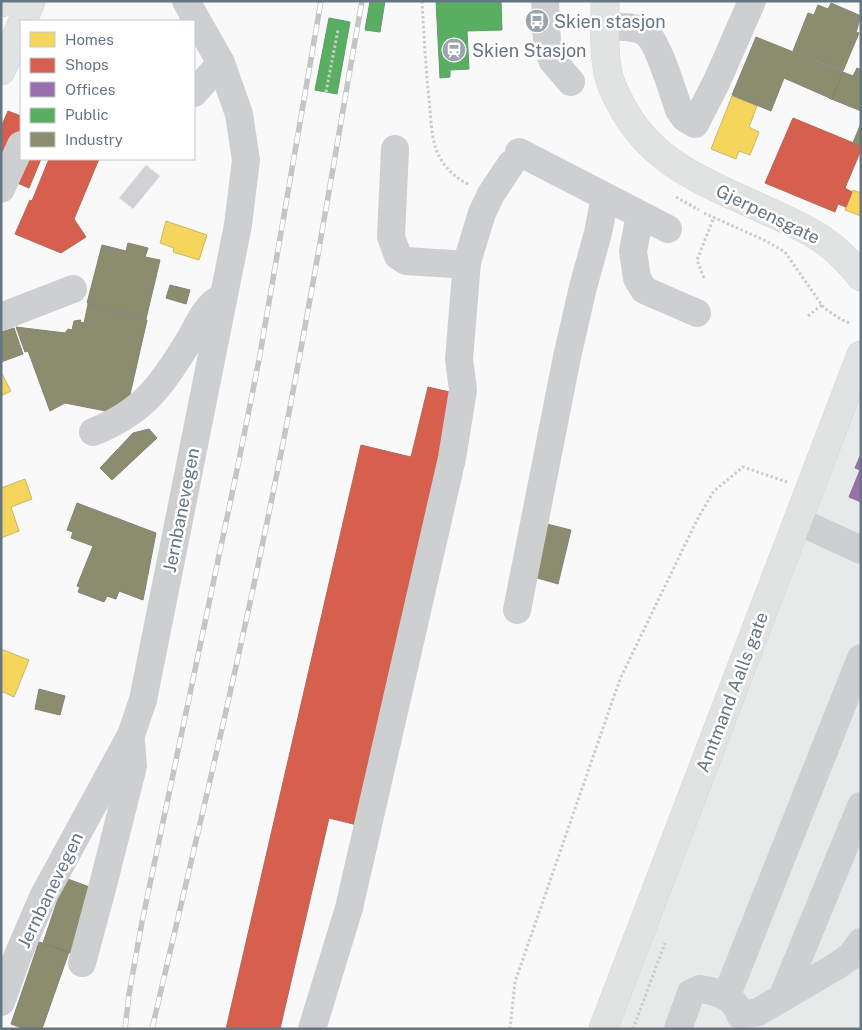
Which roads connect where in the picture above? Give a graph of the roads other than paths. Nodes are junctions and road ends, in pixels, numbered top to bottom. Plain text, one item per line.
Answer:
1 (31, 1) edge
2 (186, 1) edge
3 (545, 1) edge
4 (752, 1) edge
5 (605, 14) edge
6 (23, 20) edge
7 (16, 37) edge
8 (221, 63) junction
9 (1, 71) edge
10 (571, 82) dead end
11 (195, 92) edge
12 (20, 147) edge
13 (395, 149) dead end
14 (1, 189) edge
15 (605, 198) junction
16 (640, 215) junction
17 (668, 229) dead end
18 (467, 264) junction
19 (861, 277) edge
20 (72, 289) dead end
21 (223, 297) junction
22 (697, 314) dead end
23 (1, 317) edge
24 (861, 355) edge
25 (93, 432) dead end
26 (798, 521) junction
27 (861, 550) edge
28 (517, 610) dead end
29 (861, 658) edge
30 (131, 735) junction
31 (861, 806) edge
32 (861, 942) edge
33 (82, 963) dead end
34 (782, 998) junction
35 (1, 1002) edge
36 (734, 1013) edge
37 (312, 1029) edge
38 (603, 1029) edge
39 (678, 1029) edge

1 - 6 main road
2 - 8 street, Jernbanevegen
3 - 10 street
4 - 5 street
5 - 19 main road, Gjerpensgate
7 - 9 main road
8 - 11 street
8 - 21 street, Jernbanevegen
12 - 14 street
13 - 18 street
15 - 16 street
15 - 18 street
15 - 28 street
16 - 17 street
16 - 22 street
18 - 37 street
20 - 23 street
21 - 25 street
21 - 30 street, Jernbanevegen
24 - 26 main road, Amtmand Aalls gate
26 - 27 street
26 - 38 main road, Amtmand Aalls gate
29 - 36 street
30 - 33 street
30 - 35 street, Jernbanevegen
31 - 34 street
32 - 34 street
34 - 36 street
36 - 39 street

